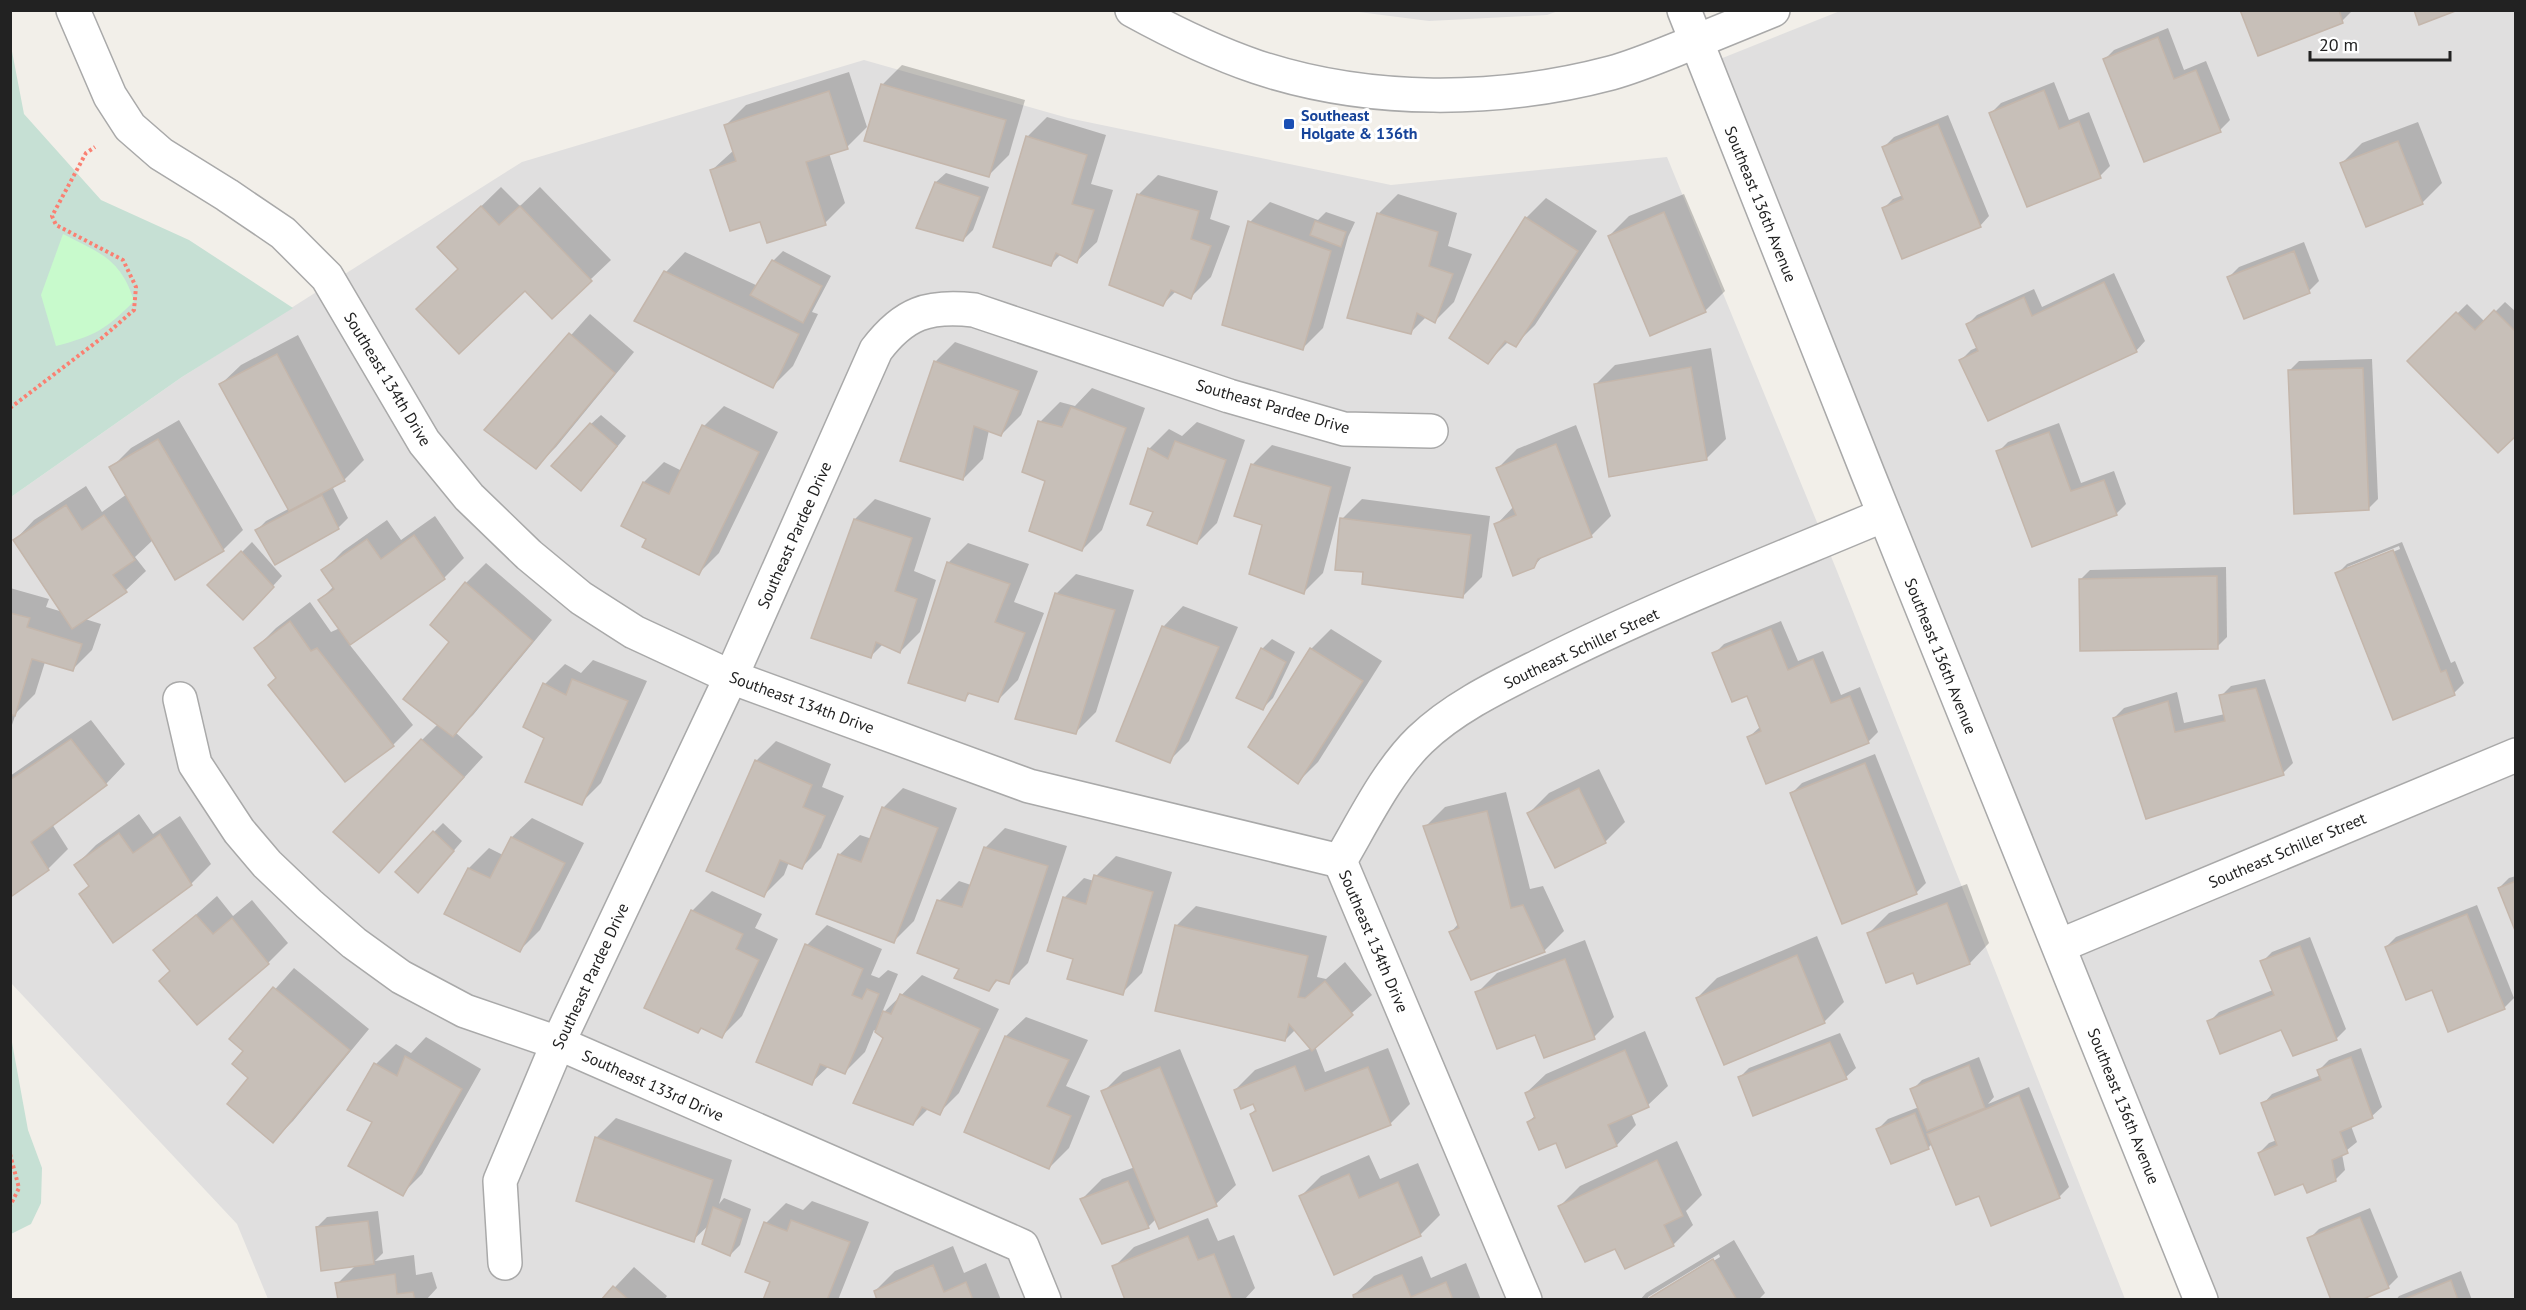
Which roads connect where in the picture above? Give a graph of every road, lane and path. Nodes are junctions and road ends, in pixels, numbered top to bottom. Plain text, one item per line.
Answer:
1 (73, 10) edge
2 (1132, 10) edge
3 (1684, 10) edge
4 (1773, 10) edge
5 (1697, 41) junction
6 (128, 124) junction
7 (10, 408) edge
8 (1431, 431) dead end
9 (1884, 515) junction
10 (731, 676) junction
11 (180, 699) dead end
12 (2516, 755) edge
13 (1340, 861) junction
14 (2059, 946) junction
15 (558, 1043) junction
16 (10, 1154) edge
17 (10, 1206) edge
18 (505, 1263) dead end
19 (1044, 1299) edge
20 (1525, 1299) edge
21 (2201, 1299) edge

1 - 6 street, Southeast 134th Drive
2 - 5 street
3 - 5 street, Southeast 136th Avenue
4 - 5 street
5 - 9 street, Southeast 136th Avenue
6 - 7 path
6 - 10 street, Southeast 134th Drive
8 - 10 street, Southeast Pardee Drive
9 - 13 street, Southeast Schiller Street
9 - 14 street, Southeast 136th Avenue
10 - 13 street, Southeast 134th Drive
10 - 15 street, Southeast Pardee Drive
11 - 15 street, Southeast 133rd Drive
12 - 14 street, Southeast Schiller Street
13 - 20 street, Southeast 134th Drive
14 - 21 street, Southeast 136th Avenue
15 - 18 street, Southeast Pardee Drive
15 - 19 street, Southeast 133rd Drive
16 - 17 path

